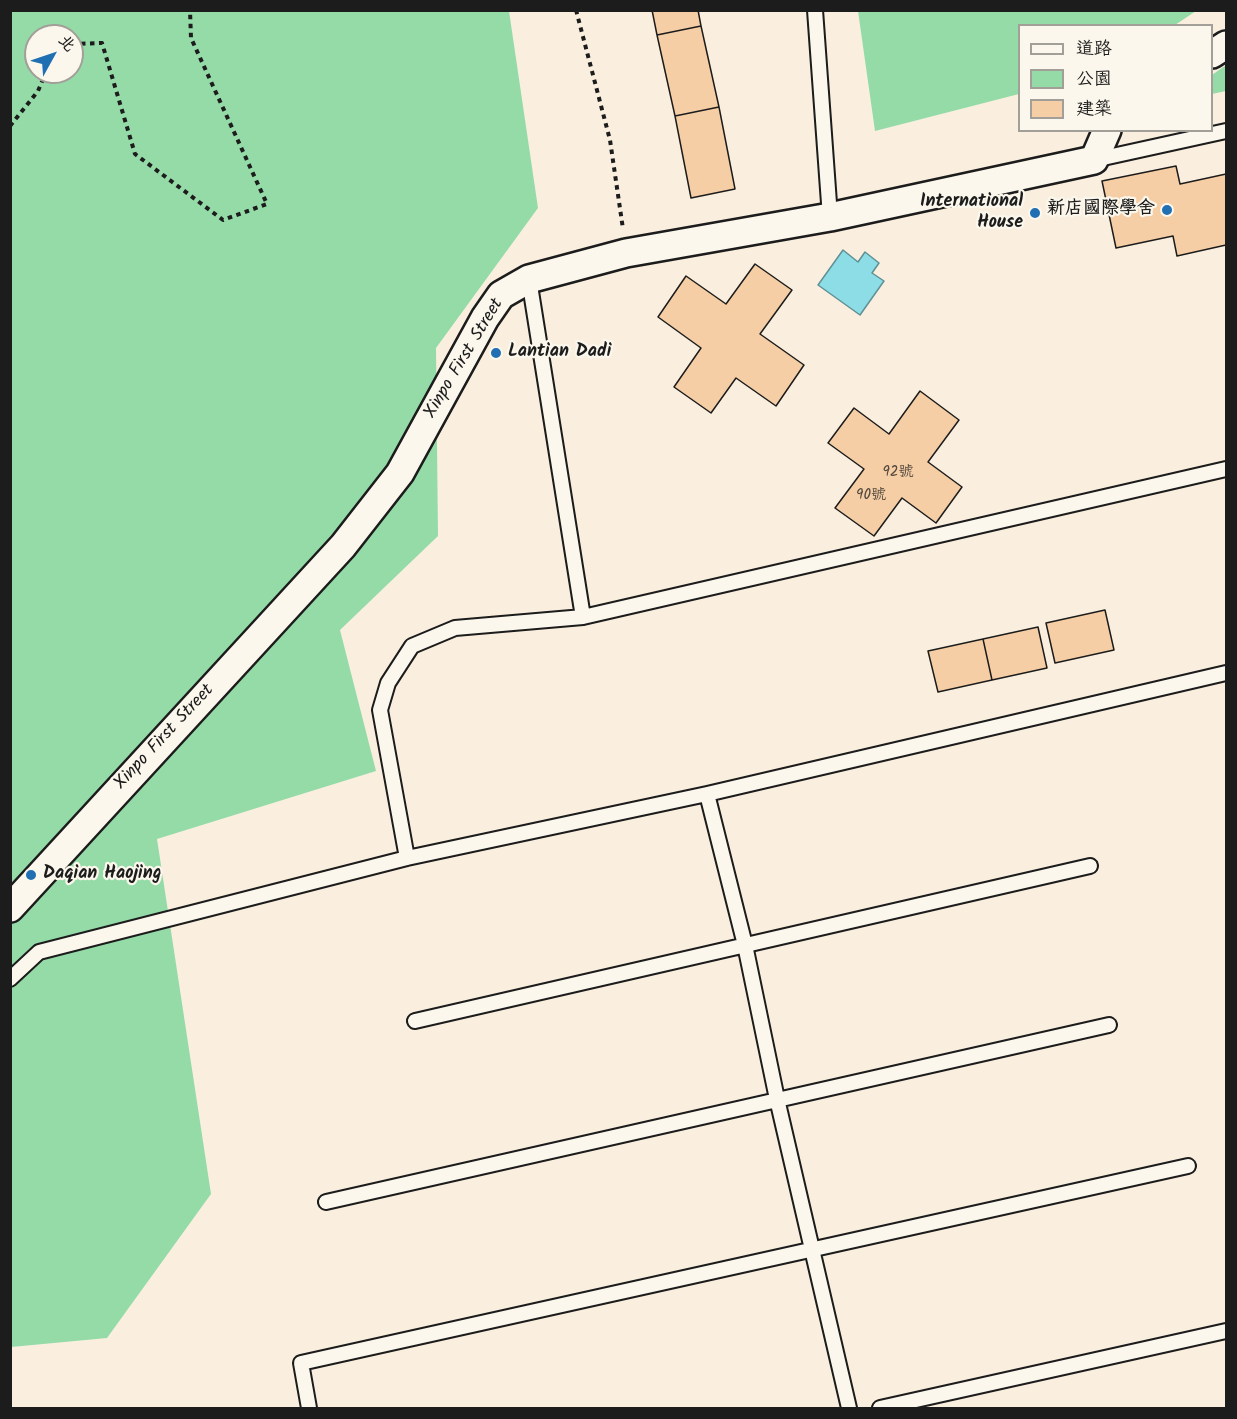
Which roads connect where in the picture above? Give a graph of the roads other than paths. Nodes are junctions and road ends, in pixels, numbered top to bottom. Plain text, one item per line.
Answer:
1 (815, 10) edge
2 (1227, 45) edge
3 (1213, 53) edge
4 (1227, 130) edge
5 (1106, 132) edge
6 (1094, 160) junction
7 (830, 217) junction
8 (529, 279) junction
9 (1227, 469) edge
10 (583, 617) junction
11 (1227, 673) edge
12 (707, 794) junction
13 (407, 858) junction
14 (1090, 866) dead end
15 (10, 908) edge
16 (745, 945) junction
17 (10, 979) edge
18 (415, 1021) dead end
19 (1109, 1025) dead end
20 (777, 1099) junction
21 (1188, 1166) dead end
22 (326, 1202) dead end
23 (811, 1250) junction
24 (1227, 1331) edge
25 (309, 1408) edge
26 (849, 1408) edge
27 (880, 1408) edge

1 - 7 lane
2 - 3 street
4 - 6 lane
5 - 6 street
6 - 7 street, Xinpo First Street
7 - 8 street, Xinpo First Street
8 - 10 lane
8 - 15 street, Xinpo First Street
9 - 10 lane
10 - 13 lane
11 - 12 lane
12 - 13 lane
12 - 16 lane
13 - 17 lane
14 - 16 lane
16 - 18 lane
16 - 20 lane
19 - 20 lane
20 - 22 lane
20 - 23 lane
21 - 23 lane
23 - 25 lane
23 - 26 lane
24 - 27 lane

